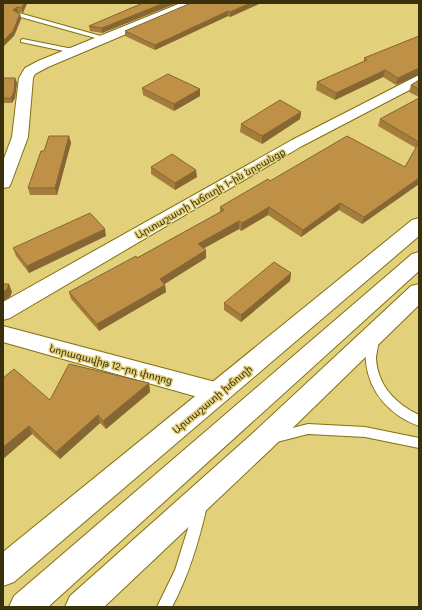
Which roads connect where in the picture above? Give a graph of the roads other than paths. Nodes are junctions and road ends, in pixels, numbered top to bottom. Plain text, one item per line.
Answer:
1 (191, 3) edge
2 (19, 15) edge
3 (106, 39) junction
4 (23, 41) dead end
5 (72, 52) junction
6 (419, 79) edge
7 (3, 183) edge
8 (419, 225) edge
9 (419, 259) edge
10 (419, 292) edge
11 (3, 312) edge
12 (376, 333) junction
13 (3, 334) edge
14 (219, 393) junction
15 (419, 422) edge
16 (262, 441) junction
17 (419, 443) edge
18 (204, 493) junction
19 (3, 571) edge
20 (25, 607) edge
21 (81, 607) edge
22 (164, 607) edge

1 - 3 street
2 - 3 lane
3 - 5 street
4 - 5 lane
5 - 7 street
6 - 11 street, Արտաշատի խճուղի 1-ին նրբանցք
8 - 14 main road, Արտաշատի խճուղի
9 - 20 main road
10 - 12 main road
12 - 15 lane
12 - 16 main road
13 - 14 street, Նորագավիթ 12-րդ փողոց
14 - 19 main road, Արտաշատի խճուղի
16 - 17 lane
16 - 18 main road
18 - 21 main road
18 - 22 lane

